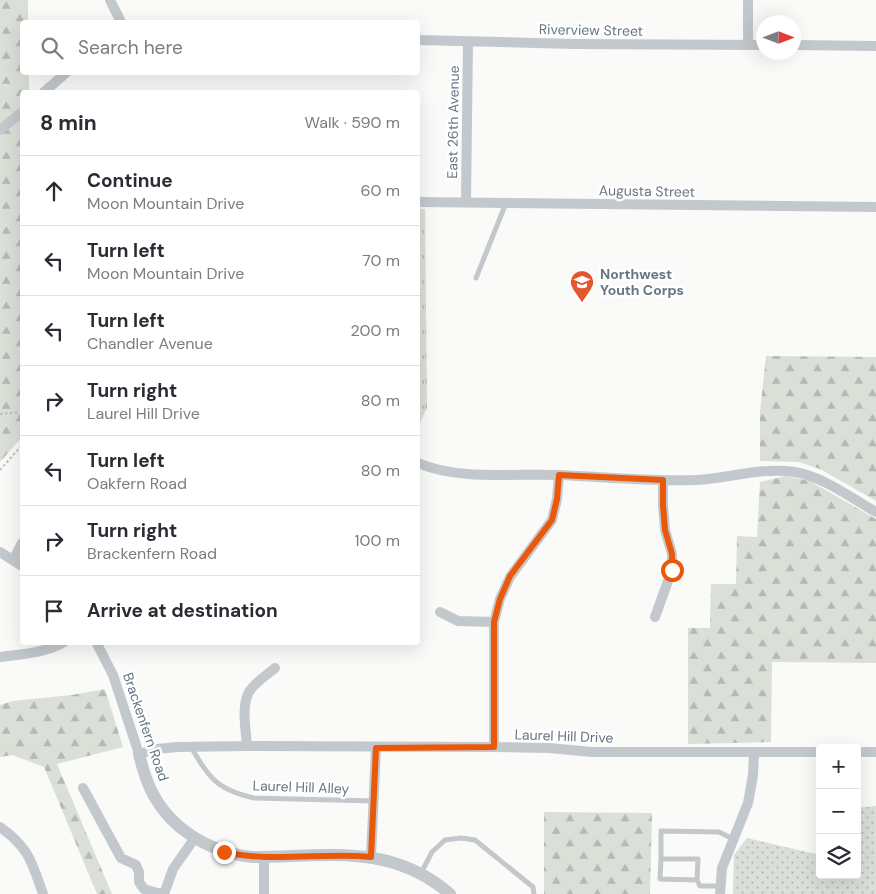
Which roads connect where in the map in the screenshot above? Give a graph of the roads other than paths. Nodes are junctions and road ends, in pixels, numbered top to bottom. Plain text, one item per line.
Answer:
1 (110, 0) edge
2 (748, 0) edge
3 (120, 20) edge
4 (420, 40) edge
5 (468, 41) junction
6 (748, 45) junction
7 (756, 45) edge
8 (801, 45) edge
9 (876, 46) edge
10 (64, 75) edge
11 (46, 90) edge
12 (20, 114) edge
13 (0, 130) edge
14 (420, 202) edge
15 (466, 202) junction
16 (506, 202) junction
17 (876, 207) edge
18 (476, 278) dead end
19 (420, 464) edge
20 (559, 475) junction
21 (663, 480) junction
22 (876, 512) edge
23 (20, 547) edge
24 (0, 552) edge
25 (13, 560) junction
26 (20, 565) edge
27 (440, 612) dead end
28 (655, 617) dead end
29 (494, 622) junction
30 (60, 645) edge
31 (98, 645) edge
32 (0, 657) edge
33 (275, 668) dead end
34 (247, 746) junction
35 (191, 747) junction
36 (494, 747) junction
37 (376, 748) junction
38 (754, 752) junction
39 (816, 752) edge
40 (861, 752) edge
41 (876, 752) edge
42 (139, 754) junction
43 (83, 788) dead end
44 (373, 801) junction
45 (0, 827) edge
46 (194, 839) junction
47 (733, 839) junction
48 (264, 857) junction
49 (371, 857) junction
50 (661, 859) junction
51 (421, 873) junction
52 (697, 880) junction
53 (700, 886) junction
54 (721, 890) edge
55 (43, 894) edge
56 (162, 894) edge
57 (264, 894) edge
58 (450, 894) edge
59 (534, 894) edge
60 (698, 894) edge

1 - 3 street
2 - 6 street
4 - 5 street, Riverview Street
5 - 6 street, Riverview Street
5 - 15 street, East 26th Avenue
6 - 7 street, Riverview Street
8 - 9 street
10 - 11 street
12 - 13 street
14 - 15 street, Augusta Street
15 - 16 street, Augusta Street
16 - 17 street, Augusta Street
16 - 18 lane
19 - 20 street
20 - 21 street
20 - 29 street
21 - 22 street
21 - 28 street
23 - 25 street
24 - 25 street
25 - 26 street
27 - 29 street
29 - 36 street
30 - 32 street
31 - 42 street, Brackenfern Road
33 - 34 street
34 - 35 street, Laurel Hill Drive
34 - 37 street, Laurel Hill Drive
35 - 42 street, Laurel Hill Drive
35 - 44 lane, Laurel Hill Alley
36 - 37 street, Laurel Hill Drive
36 - 38 street, Laurel Hill Drive
37 - 44 street
38 - 39 street, Laurel Hill Drive
38 - 47 street
40 - 41 street
42 - 46 street, Brackenfern Road
43 - 56 street
44 - 49 street
45 - 55 street
46 - 48 street, Brackenfern Road
46 - 56 street
47 - 50 lane
47 - 54 street
48 - 49 street, Brackenfern Road
48 - 57 street
49 - 51 street, Brackenfern Road
50 - 52 lane
50 - 52 lane
51 - 58 street, Brackenfern Road
51 - 59 lane
52 - 53 lane
53 - 54 lane
53 - 60 lane

